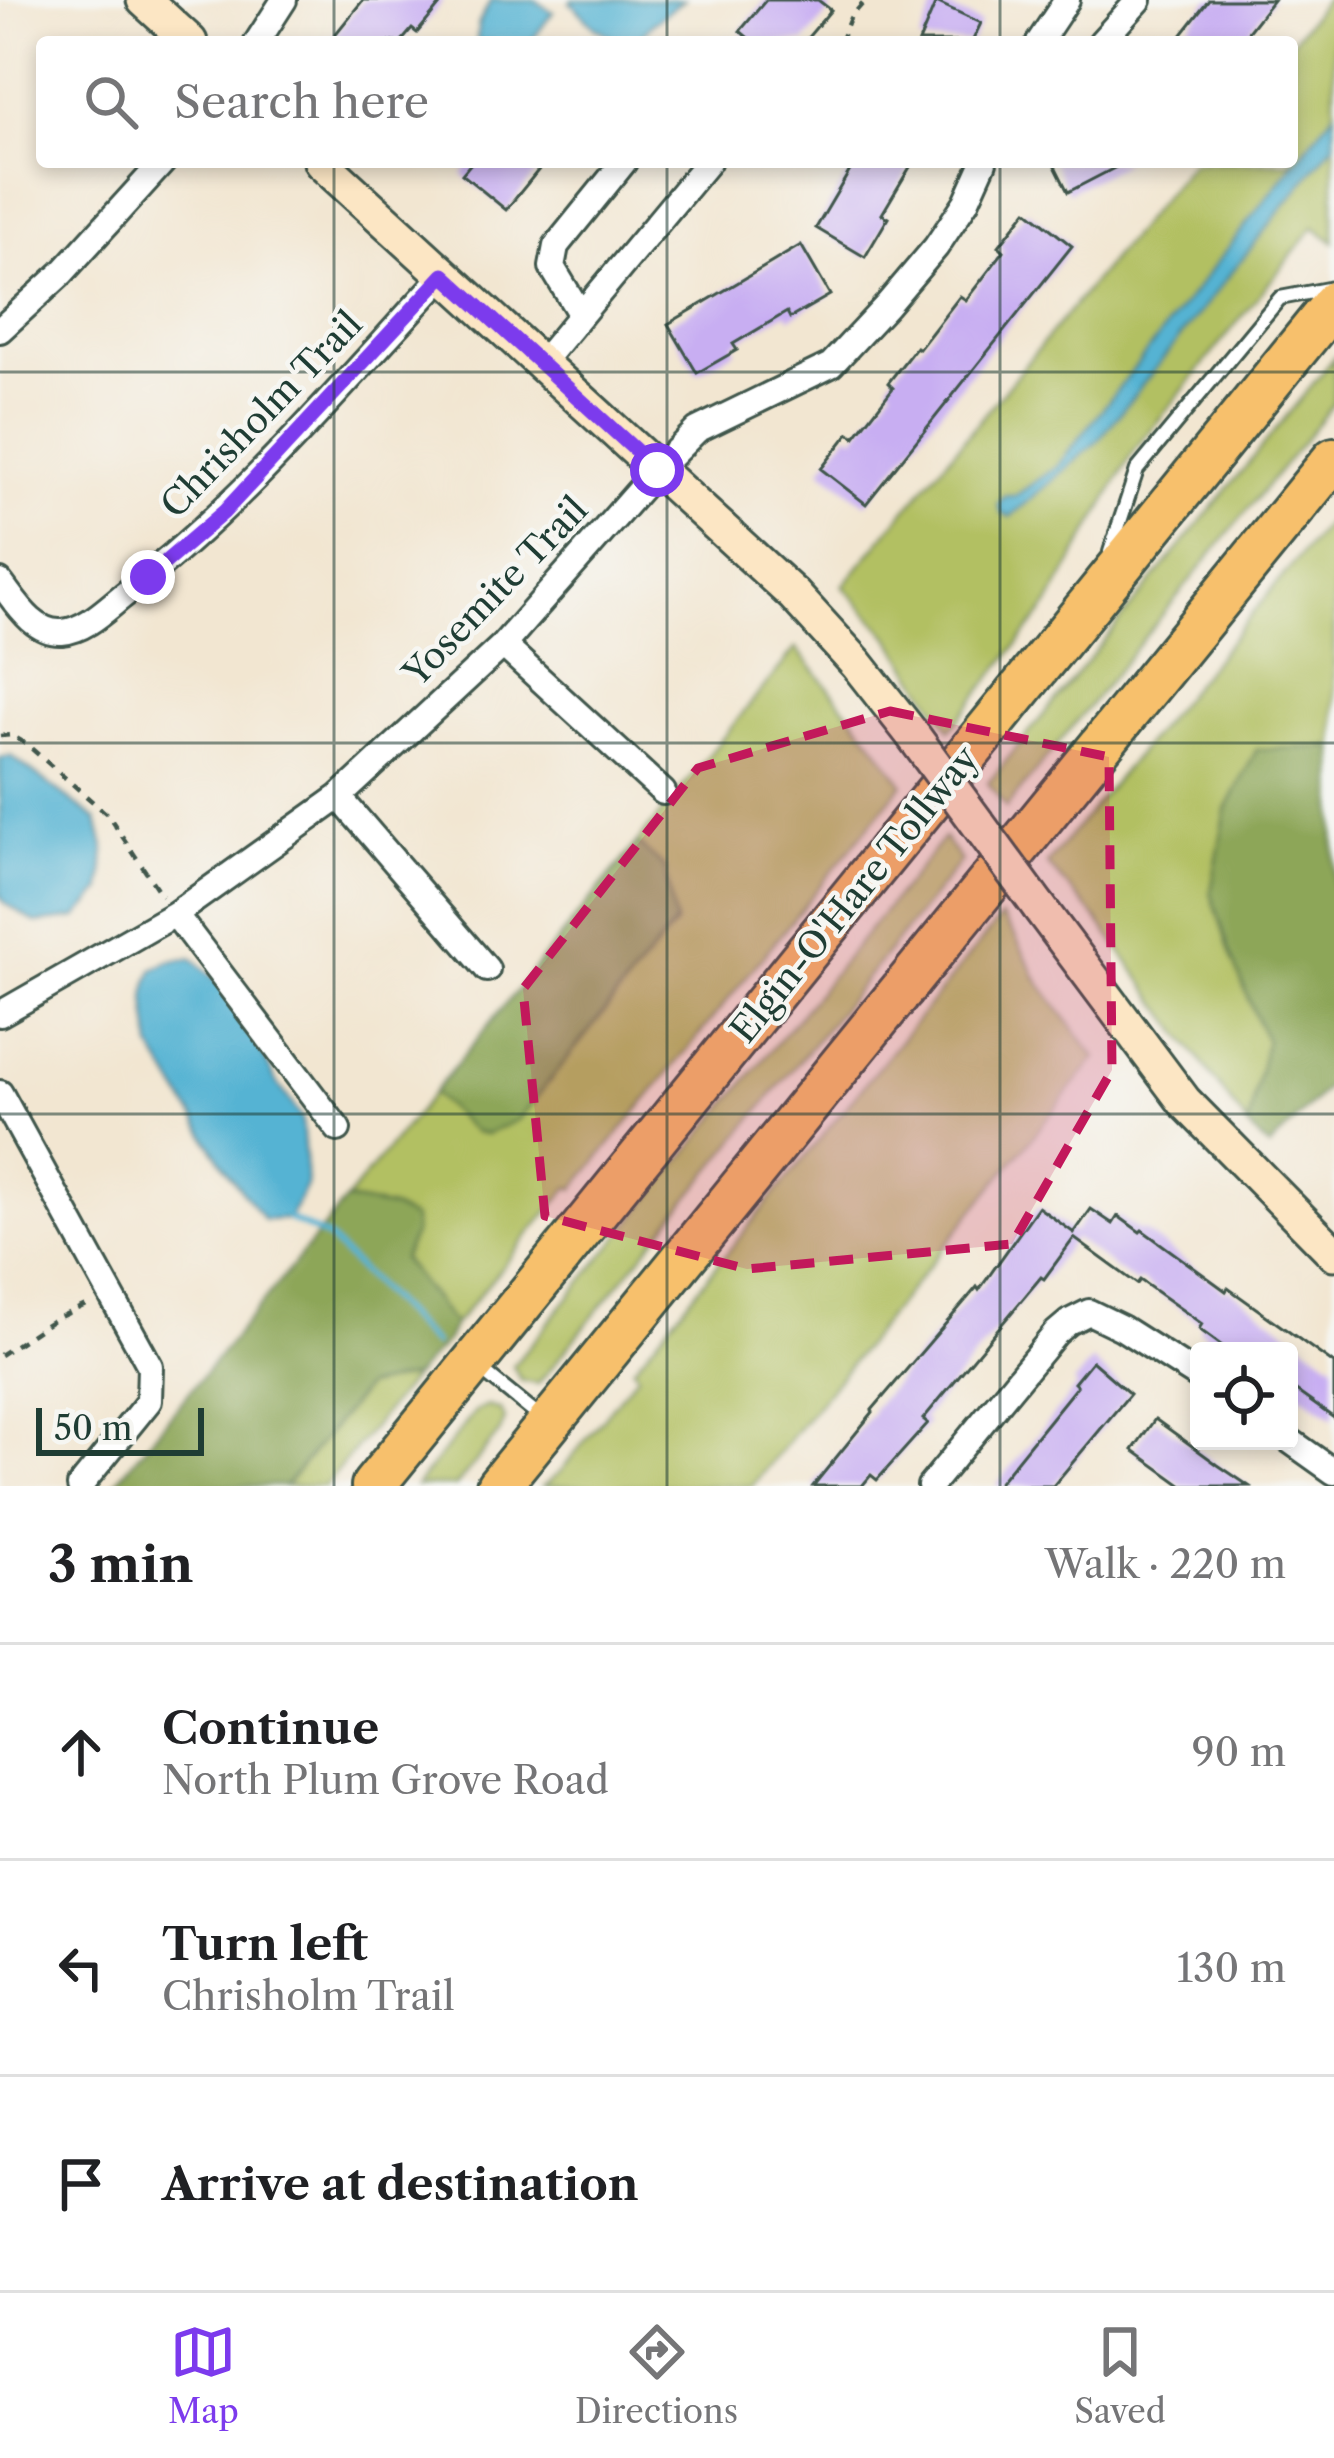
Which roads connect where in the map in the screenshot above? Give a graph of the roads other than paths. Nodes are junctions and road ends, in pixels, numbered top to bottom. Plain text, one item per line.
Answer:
1 (144, 0) edge
2 (284, 0) edge
3 (1067, 0) edge
4 (1139, 0) edge
5 (183, 36) edge
6 (261, 36) edge
7 (1043, 36) edge
8 (1106, 36) edge
9 (158, 168) edge
10 (328, 168) edge
11 (619, 168) edge
12 (703, 168) edge
13 (981, 168) edge
14 (444, 275) junction
15 (1334, 288) edge
16 (1334, 303) edge
17 (581, 315) junction
18 (0, 330) edge
19 (541, 363) junction
20 (1334, 459) edge
21 (657, 470) junction
22 (0, 582) edge
23 (1096, 595) junction
24 (502, 645) junction
25 (663, 791) dead end
26 (339, 797) junction
27 (175, 914) junction
28 (487, 969) dead end
29 (0, 1014) edge
30 (0, 1093) edge
31 (8, 1125) edge
32 (338, 1129) dead end
33 (1334, 1252) edge
34 (473, 1364) junction
35 (1190, 1371) edge
36 (548, 1424) junction
37 (1298, 1446) edge
38 (1334, 1472) edge
39 (80, 1486) edge
40 (373, 1486) edge
41 (498, 1486) edge
42 (929, 1486) edge

1 - 5 street
2 - 6 street
3 - 7 street
4 - 8 street
9 - 18 street
10 - 14 street
11 - 17 street
12 - 17 street
13 - 21 street, Yosemite Trail
14 - 19 street
14 - 22 street, Chrisholm Trail
15 - 23 lane
16 - 23 highway, Elgin-O'Hare Tollway
17 - 19 street
19 - 21 street
20 - 36 highway
21 - 24 street, Yosemite Trail
21 - 33 street, bridge
23 - 34 highway, Elgin-O'Hare Tollway
24 - 25 street
24 - 26 street, Yosemite Trail
26 - 27 street, Yosemite Trail
26 - 28 street
27 - 29 street, Yosemite Trail
27 - 32 street
30 - 31 street
31 - 39 street
34 - 36 lane
34 - 40 highway, Elgin-O'Hare Tollway
35 - 42 street
36 - 41 highway
37 - 38 street

